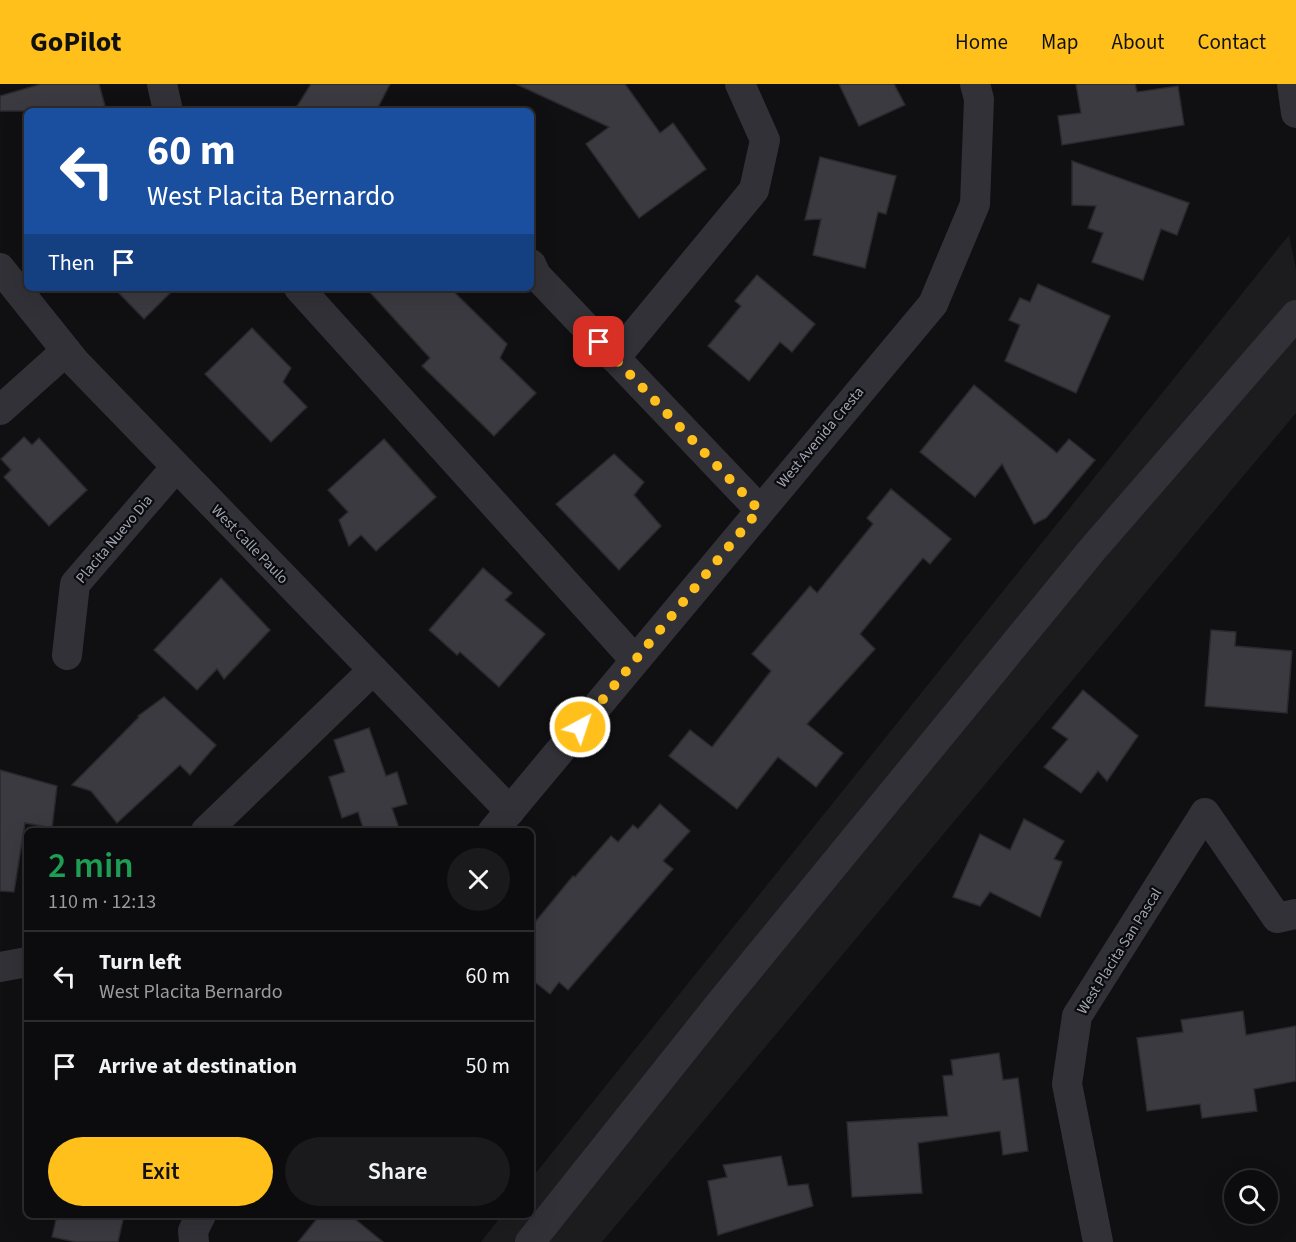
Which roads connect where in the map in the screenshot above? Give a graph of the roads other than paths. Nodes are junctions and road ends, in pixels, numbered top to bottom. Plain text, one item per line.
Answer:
1 (162, 84) edge
2 (740, 84) edge
3 (975, 84) edge
4 (1292, 84) edge
5 (167, 108) edge
6 (1296, 113) edge
7 (0, 268) edge
8 (534, 271) edge
9 (302, 291) edge
10 (1296, 315) edge
11 (66, 351) junction
12 (615, 358) junction
13 (0, 410) edge
14 (176, 467) junction
15 (759, 510) junction
16 (67, 656) dead end
17 (635, 660) junction
18 (373, 670) junction
19 (502, 821) edge
20 (209, 828) edge
21 (1296, 914) edge
22 (24, 963) edge
23 (0, 967) edge
24 (200, 1218) edge
25 (194, 1242) edge
26 (530, 1242) edge
27 (1098, 1242) edge

1 - 5 street
2 - 12 street
3 - 15 street, West Avenida Cresta
4 - 6 street
7 - 11 street, West Calle Paulo
8 - 12 street
9 - 17 street
10 - 26 street
11 - 13 street
11 - 14 street, West Calle Paulo
12 - 15 street
14 - 16 street, Placita Nuevo Dia
14 - 18 street, West Calle Paulo
15 - 17 street, West Avenida Cresta
17 - 19 street, West Avenida Cresta
18 - 19 street, West Calle Paulo
18 - 20 street
21 - 27 street, West Placita San Pascal
22 - 23 street
24 - 25 street

